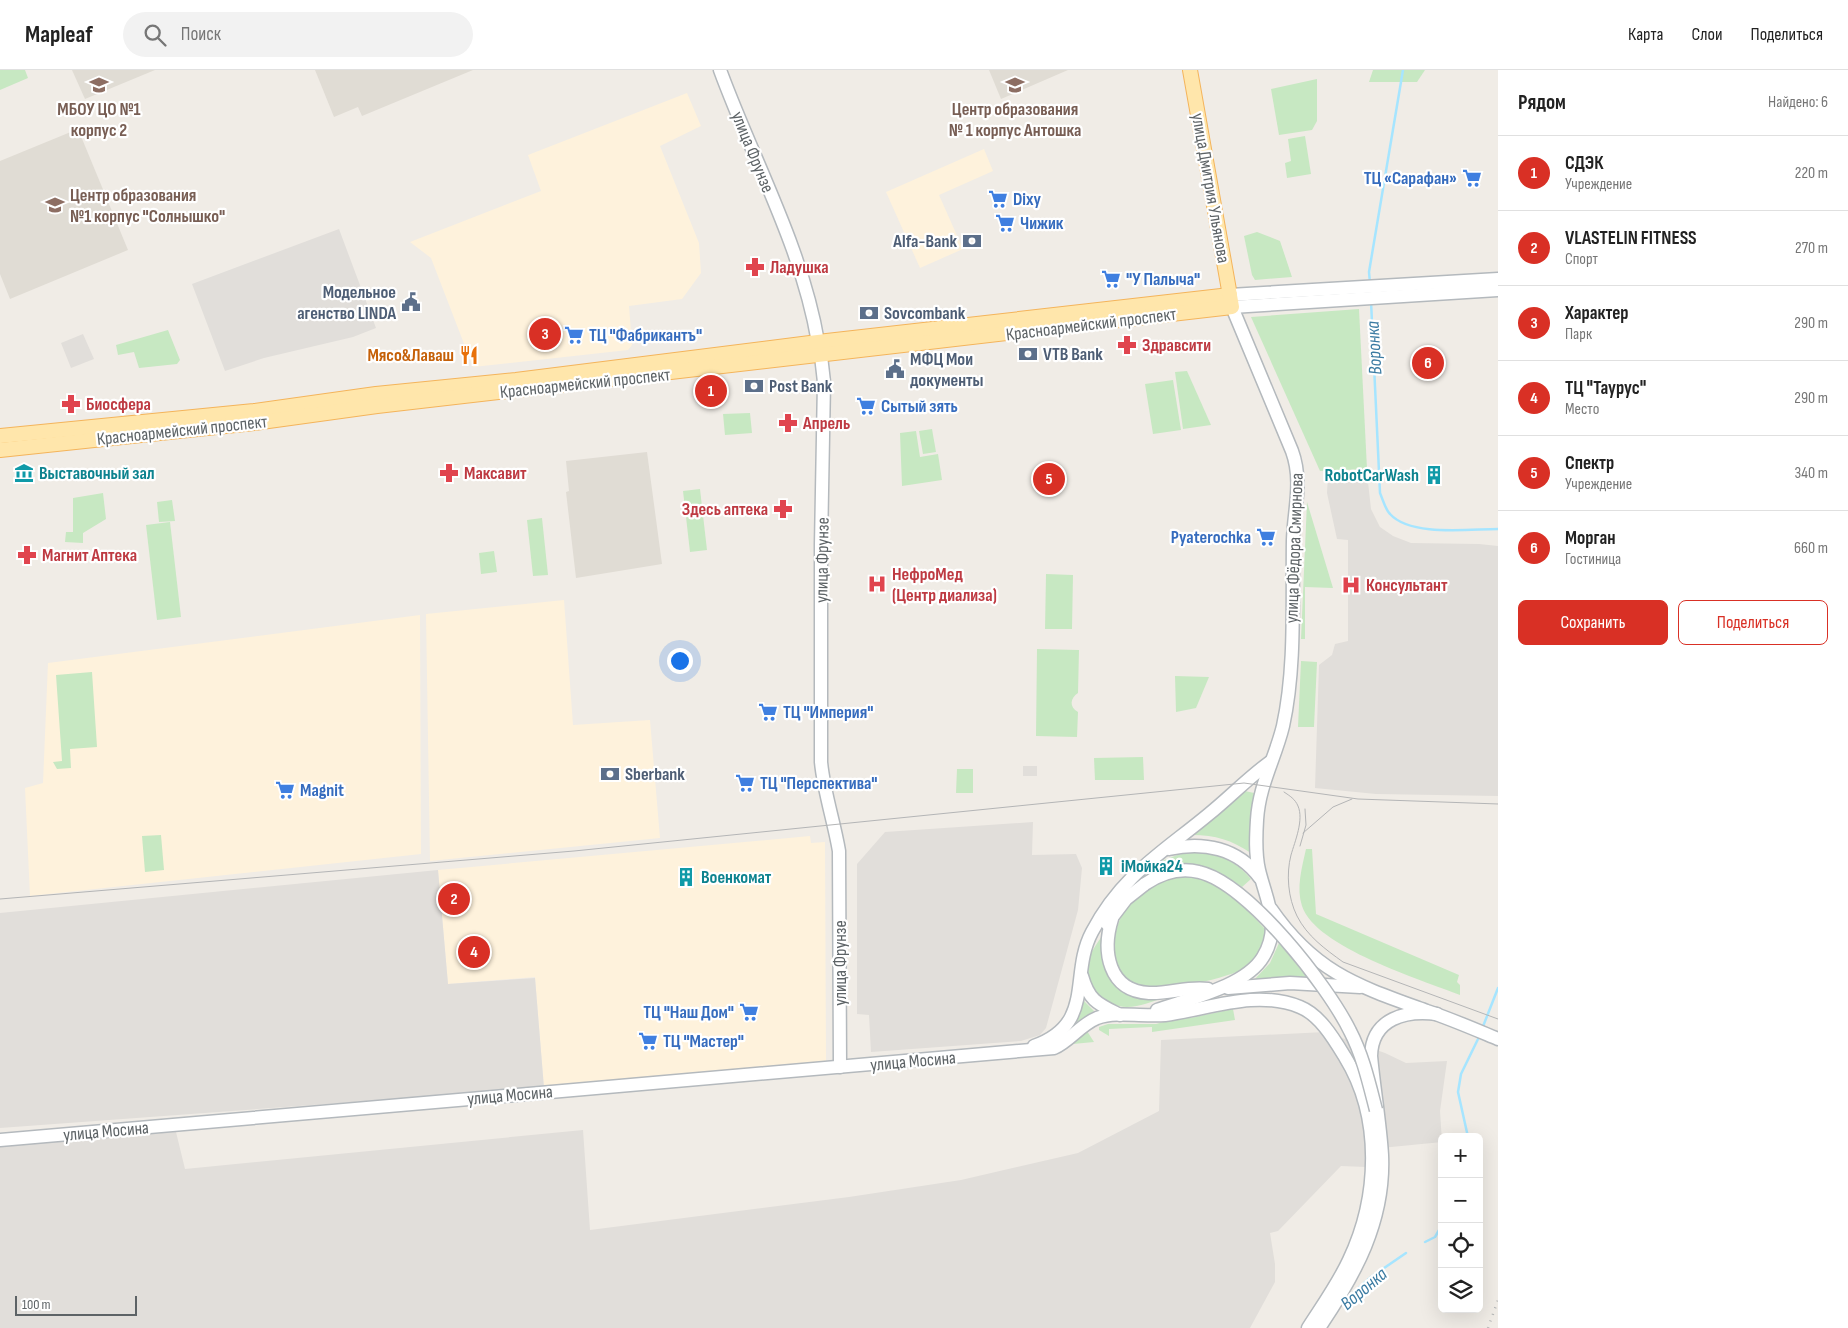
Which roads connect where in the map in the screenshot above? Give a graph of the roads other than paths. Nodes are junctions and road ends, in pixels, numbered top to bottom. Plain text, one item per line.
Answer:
1 (720, 70) edge
2 (1190, 70) edge
3 (1498, 279) edge
4 (1420, 284) junction
5 (1401, 290) junction
6 (1498, 290) edge
7 (1416, 296) junction
8 (1231, 301) junction
9 (819, 349) junction
10 (0, 436) edge
11 (0, 450) edge
12 (1270, 762) junction
13 (1241, 786) junction
14 (1262, 788) junction
15 (1166, 850) junction
16 (1262, 882) junction
17 (1271, 909) junction
18 (1112, 919) junction
19 (1084, 951) junction
20 (1082, 976) junction
21 (1360, 987) junction
22 (1213, 990) junction
23 (1437, 1014) junction
24 (1122, 1016) junction
25 (1140, 1016) junction
26 (1498, 1038) edge
27 (1019, 1051) junction
28 (840, 1067) junction
29 (1376, 1110) junction
30 (0, 1140) edge
31 (1308, 1328) edge
32 (1319, 1328) edge

1 - 9 main road, улица Фрунзе
2 - 8 main road, улица Дмитрия Ульянова
3 - 4 main road, Красноармейский проспект
4 - 5 main road, Красноармейский проспект
4 - 7 main road
5 - 7 main road, Красноармейский проспект
5 - 8 main road, Красноармейский проспект
6 - 7 main road, Красноармейский проспект
8 - 9 main road, Красноармейский проспект
8 - 12 main road, улица Фёдора Смирнова
9 - 10 main road, Красноармейский проспект
9 - 11 main road, Красноармейский проспект
9 - 28 main road, улица Фрунзе
12 - 13 main road
12 - 14 main road, улица Фёдора Смирнова
13 - 14 main road
13 - 15 main road
14 - 16 main road, улица Фёдора Смирнова
15 - 16 main road
15 - 19 main road
16 - 17 main road
17 - 21 main road
17 - 22 main road
18 - 19 main road
18 - 22 main road
18 - 29 main road, bridge
19 - 20 main road
20 - 24 main road
20 - 27 main road
21 - 22 main road
21 - 23 main road
22 - 25 main road
23 - 26 main road
23 - 29 main road, bridge
24 - 25 main road, улица Мосина
24 - 27 main road, улица Мосина
25 - 31 main road, улица Мосина
27 - 28 main road, улица Мосина
28 - 30 main road, улица Мосина
29 - 32 main road

